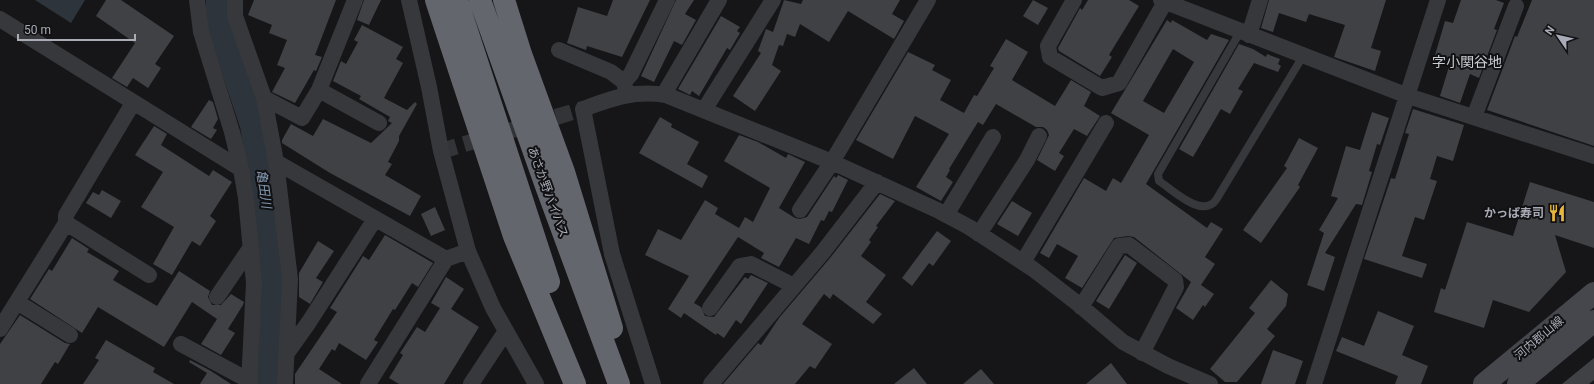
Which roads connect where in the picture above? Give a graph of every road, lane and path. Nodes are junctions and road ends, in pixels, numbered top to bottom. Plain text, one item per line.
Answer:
1 (198, 0) edge
2 (235, 0) edge
3 (355, 0) edge
4 (409, 0) edge
5 (436, 0) edge
6 (457, 0) edge
7 (480, 0) edge
8 (504, 0) edge
9 (667, 0) edge
10 (719, 0) edge
11 (773, 0) edge
12 (928, 0) edge
13 (1074, 0) edge
14 (1260, 0) edge
15 (1438, 0) edge
16 (1163, 1) edge
17 (1516, 6) dead end
18 (0, 19) edge
19 (1244, 34) junction
20 (559, 50) dead end
21 (1303, 56) junction
22 (626, 88) junction
23 (319, 90) junction
24 (664, 94) junction
25 (1408, 96) junction
26 (264, 98) junction
27 (133, 103) junction
28 (704, 110) junction
29 (1474, 117) junction
30 (379, 123) dead end
31 (1106, 124) dead end
32 (1039, 136) dead end
33 (993, 137) dead end
34 (1594, 156) edge
35 (276, 162) junction
36 (832, 162) junction
37 (241, 169) junction
38 (877, 182) junction
39 (800, 210) dead end
40 (946, 215) junction
41 (376, 219) junction
42 (66, 223) junction
43 (980, 234) junction
44 (252, 247) junction
45 (468, 251) junction
46 (446, 259) junction
47 (1023, 262) junction
48 (149, 275) dead end
49 (794, 286) junction
50 (1594, 293) edge
51 (217, 297) dead end
52 (17, 302) junction
53 (1081, 307) junction
54 (710, 308) dead end
55 (1594, 321) edge
56 (0, 329) edge
57 (506, 331) junction
58 (70, 335) dead end
59 (181, 344) dead end
60 (287, 353) junction
61 (1142, 353) junction
62 (250, 383) edge
63 (285, 384) edge
64 (368, 384) edge
65 (471, 384) edge
66 (536, 384) edge
67 (575, 384) edge
68 (588, 384) edge
69 (619, 384) edge
70 (628, 384) edge
71 (653, 384) edge
72 (711, 384) edge
73 (1210, 384) edge
74 (1314, 384) edge
75 (1484, 384) edge
76 (1518, 384) edge

1 - 37 street
2 - 26 street
3 - 23 street
4 - 45 street
5 - 67 highway
6 - 68 highway
7 - 69 highway, あさか野バイパス
8 - 70 highway
9 - 22 street
10 - 24 street
11 - 28 street
12 - 36 street
13 - 16 street
14 - 19 street
15 - 25 street
16 - 19 street
17 - 29 street
18 - 27 street
19 - 21 street
19 - 21 lane
20 - 22 street
21 - 25 street
22 - 24 street
22 - 71 street
23 - 26 street
23 - 30 street
24 - 28 street
25 - 29 street
25 - 74 street
26 - 35 street
27 - 37 street
27 - 42 street
28 - 36 street
29 - 34 street
31 - 47 street
32 - 43 street
33 - 40 street
35 - 41 street
35 - 60 street
36 - 38 street
36 - 39 street
37 - 44 street
38 - 40 street
38 - 49 street
40 - 43 street
41 - 46 street
41 - 60 street
42 - 48 street
42 - 52 street
43 - 47 street
44 - 51 street
44 - 62 street
45 - 46 street
45 - 57 street
46 - 64 street
47 - 53 street
49 - 54 street
49 - 72 street
50 - 75 main road, 河内郡山線
52 - 56 street
52 - 58 street
53 - 61 street
53 - 61 street
55 - 76 main road, 河内郡山線
57 - 65 street
57 - 66 street
59 - 62 street
60 - 63 street
61 - 73 street

